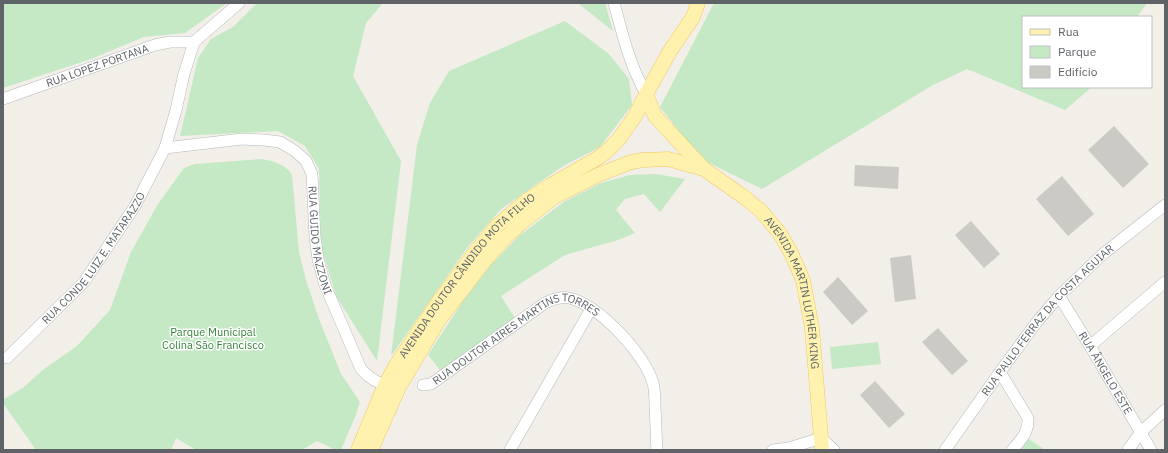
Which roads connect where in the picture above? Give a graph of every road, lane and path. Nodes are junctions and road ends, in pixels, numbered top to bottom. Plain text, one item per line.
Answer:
1 (239, 3) edge
2 (614, 3) edge
3 (698, 3) edge
4 (194, 42) junction
5 (646, 94) junction
6 (3, 99) edge
7 (635, 116) junction
8 (655, 116) junction
9 (619, 138) junction
10 (679, 142) junction
11 (165, 148) junction
12 (668, 159) junction
13 (631, 162) junction
14 (704, 169) junction
15 (1165, 205) edge
16 (1165, 282) edge
17 (1059, 296) junction
18 (591, 309) junction
19 (1090, 346) junction
20 (7, 358) dead end
21 (1000, 372) junction
22 (385, 385) junction
23 (423, 385) dead end
24 (399, 387) junction
25 (1165, 410) edge
26 (1140, 433) junction
27 (822, 444) edge
28 (358, 450) edge
29 (371, 450) edge
30 (510, 450) edge
31 (657, 450) edge
32 (773, 450) edge
33 (834, 450) edge
34 (945, 450) edge
35 (1012, 450) edge
36 (1128, 450) edge
37 (1151, 450) edge

1 - 4 street
2 - 5 street
3 - 5 main road
4 - 6 street, RUA LOPEZ PORTANA
4 - 11 street, RUA CONDE LUIZ E. MATARAZZO
5 - 7 main road
5 - 8 main road, AVENIDA MARTIN LUTHER KING
7 - 8 main road
7 - 9 main road
8 - 10 main road, AVENIDA MARTIN LUTHER KING
9 - 13 main road
9 - 22 main road, AVENIDA DOUTOR CÂNDIDO MOTA FILHO
10 - 12 main road
10 - 14 main road, AVENIDA MARTIN LUTHER KING
11 - 20 street, RUA CONDE LUIZ E. MATARAZZO
11 - 22 street, RUA GUIDO MAZZONI
12 - 13 main road, AVENIDA MARTIN LUTHER KING
12 - 14 main road, AVENIDA MARTIN LUTHER KING
13 - 24 main road, AVENIDA DOUTOR CÂNDIDO MOTA FILHO
14 - 27 main road, AVENIDA MARTIN LUTHER KING
15 - 17 street, RUA PAULO FERRAZ DA COSTA AGUIAR
16 - 19 street
17 - 19 street, RUA ÂNGELO ESTE
17 - 21 street, RUA PAULO FERRAZ DA COSTA AGUIAR
18 - 23 street, RUA DOUTOR AIRES MARTINS TORRES
18 - 30 street
18 - 31 street, RUA DOUTOR AIRES MARTINS TORRES
19 - 26 street, RUA ÂNGELO ESTE
21 - 34 street, RUA PAULO FERRAZ DA COSTA AGUIAR
21 - 35 street
22 - 24 street, RUA GUIDO MAZZONI
22 - 28 main road, AVENIDA DOUTOR CÂNDIDO MOTA FILHO
24 - 29 main road, AVENIDA DOUTOR CÂNDIDO MOTA FILHO
25 - 26 street
26 - 36 street
26 - 37 street, RUA ÂNGELO ESTE
27 - 32 street
27 - 33 street

